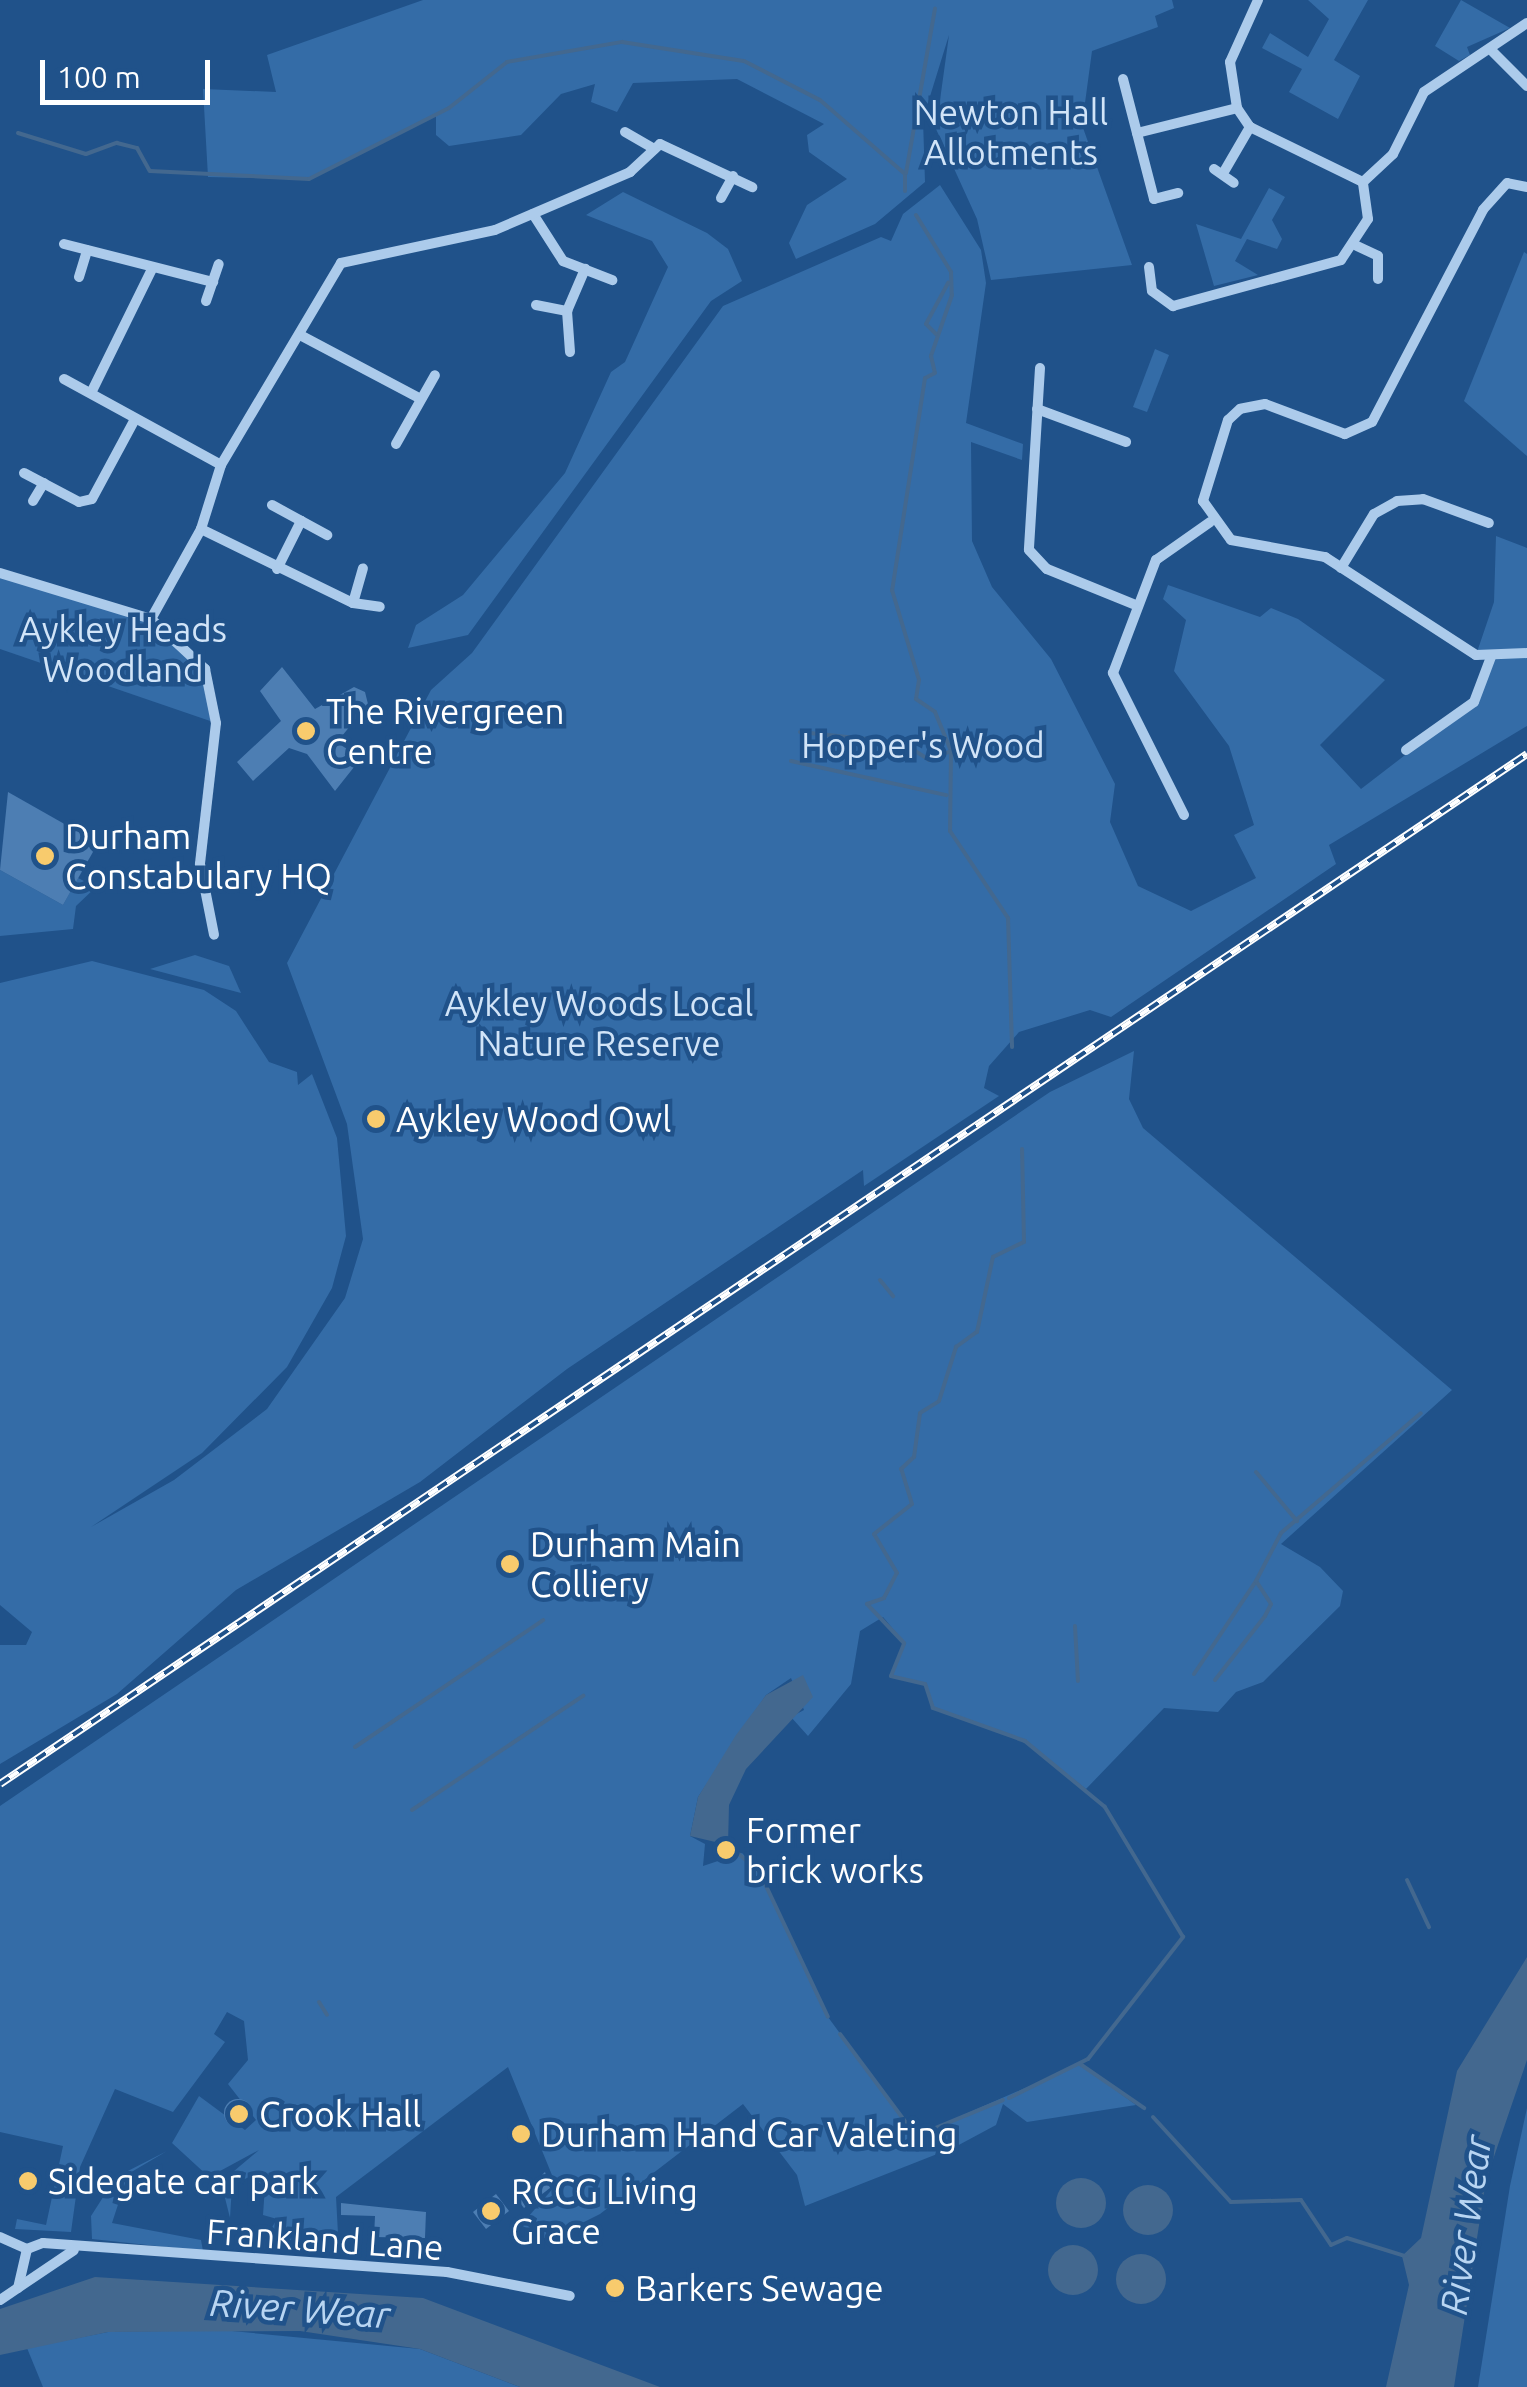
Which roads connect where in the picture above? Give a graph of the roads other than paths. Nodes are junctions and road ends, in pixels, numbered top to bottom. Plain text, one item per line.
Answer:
1 (1258, 0) edge
2 (1527, 23) edge
3 (1493, 52) junction
4 (1124, 79) dead end
5 (1527, 86) edge
6 (1237, 108) junction
7 (1250, 126) junction
8 (625, 132) dead end
9 (1137, 133) junction
10 (654, 149) junction
11 (733, 176) junction
12 (1234, 182) dead end
13 (1363, 182) junction
14 (752, 187) dead end
15 (1527, 187) edge
16 (1178, 193) dead end
17 (721, 198) dead end
18 (533, 214) junction
19 (64, 244) dead end
20 (1357, 246) junction
21 (86, 250) junction
22 (219, 264) dead end
23 (153, 267) junction
24 (1149, 267) dead end
25 (585, 270) junction
26 (79, 277) dead end
27 (612, 280) dead end
28 (1378, 280) dead end
29 (213, 282) junction
30 (206, 302) dead end
31 (536, 305) dead end
32 (567, 311) junction
33 (300, 335) junction
34 (570, 352) dead end
35 (1040, 368) dead end
36 (435, 375) dead end
37 (64, 379) dead end
38 (92, 393) junction
39 (418, 398) junction
40 (1037, 409) junction
41 (135, 418) junction
42 (1126, 442) dead end
43 (396, 444) dead end
44 (221, 465) junction
45 (24, 473) dead end
46 (44, 483) junction
47 (33, 501) dead end
48 (272, 504) dead end
49 (302, 521) junction
50 (1210, 522) junction
51 (1489, 523) dead end
52 (201, 529) junction
53 (327, 535) dead end
54 (362, 568) dead end
55 (1341, 568) junction
56 (276, 569) junction
57 (0, 573) edge
58 (353, 603) junction
59 (380, 606) dead end
60 (1138, 606) junction
61 (151, 619) junction
62 (1527, 653) edge
63 (1492, 657) junction
64 (1406, 750) dead end
65 (1184, 815) dead end
66 (214, 935) dead end
67 (0, 2237) edge
68 (51, 2248) junction
69 (28, 2250) junction
70 (75, 2250) junction
71 (54, 2261) junction
72 (27, 2263) junction
73 (43, 2271) junction
74 (18, 2289) junction
75 (570, 2296) dead end
76 (0, 2300) edge

1 - 6 street
2 - 3 street
3 - 5 street
3 - 13 street
4 - 9 street
6 - 7 street
6 - 9 street
7 - 12 street
7 - 13 street
8 - 10 street
9 - 16 street
10 - 11 street
10 - 18 street
11 - 14 street
11 - 17 street
13 - 20 street
15 - 50 street
18 - 25 street
18 - 33 street
19 - 21 street
20 - 24 street
20 - 28 street
21 - 23 street
21 - 26 street
22 - 29 street
23 - 29 street
23 - 38 street
25 - 27 street
25 - 32 street
29 - 30 street
31 - 32 street
32 - 34 street
33 - 39 street
33 - 44 street
35 - 40 street
36 - 39 street
37 - 38 street
38 - 41 street
39 - 43 street
40 - 42 street
40 - 60 street
41 - 44 street
41 - 46 street
44 - 52 street
45 - 46 street
46 - 47 street
48 - 49 street
49 - 53 street
49 - 56 street
50 - 55 street
50 - 60 street
51 - 55 street
52 - 56 street
52 - 61 street
54 - 58 street
55 - 63 street
56 - 58 street
57 - 61 street
58 - 59 street
60 - 65 street
61 - 66 street
62 - 63 street
63 - 64 street
67 - 69 street
68 - 69 street, Frankland Lane
68 - 70 street, Frankland Lane
68 - 71 street
69 - 72 street
70 - 71 street
70 - 75 street, Frankland Lane
71 - 73 street
72 - 73 street
72 - 74 street
73 - 74 street
74 - 76 street

